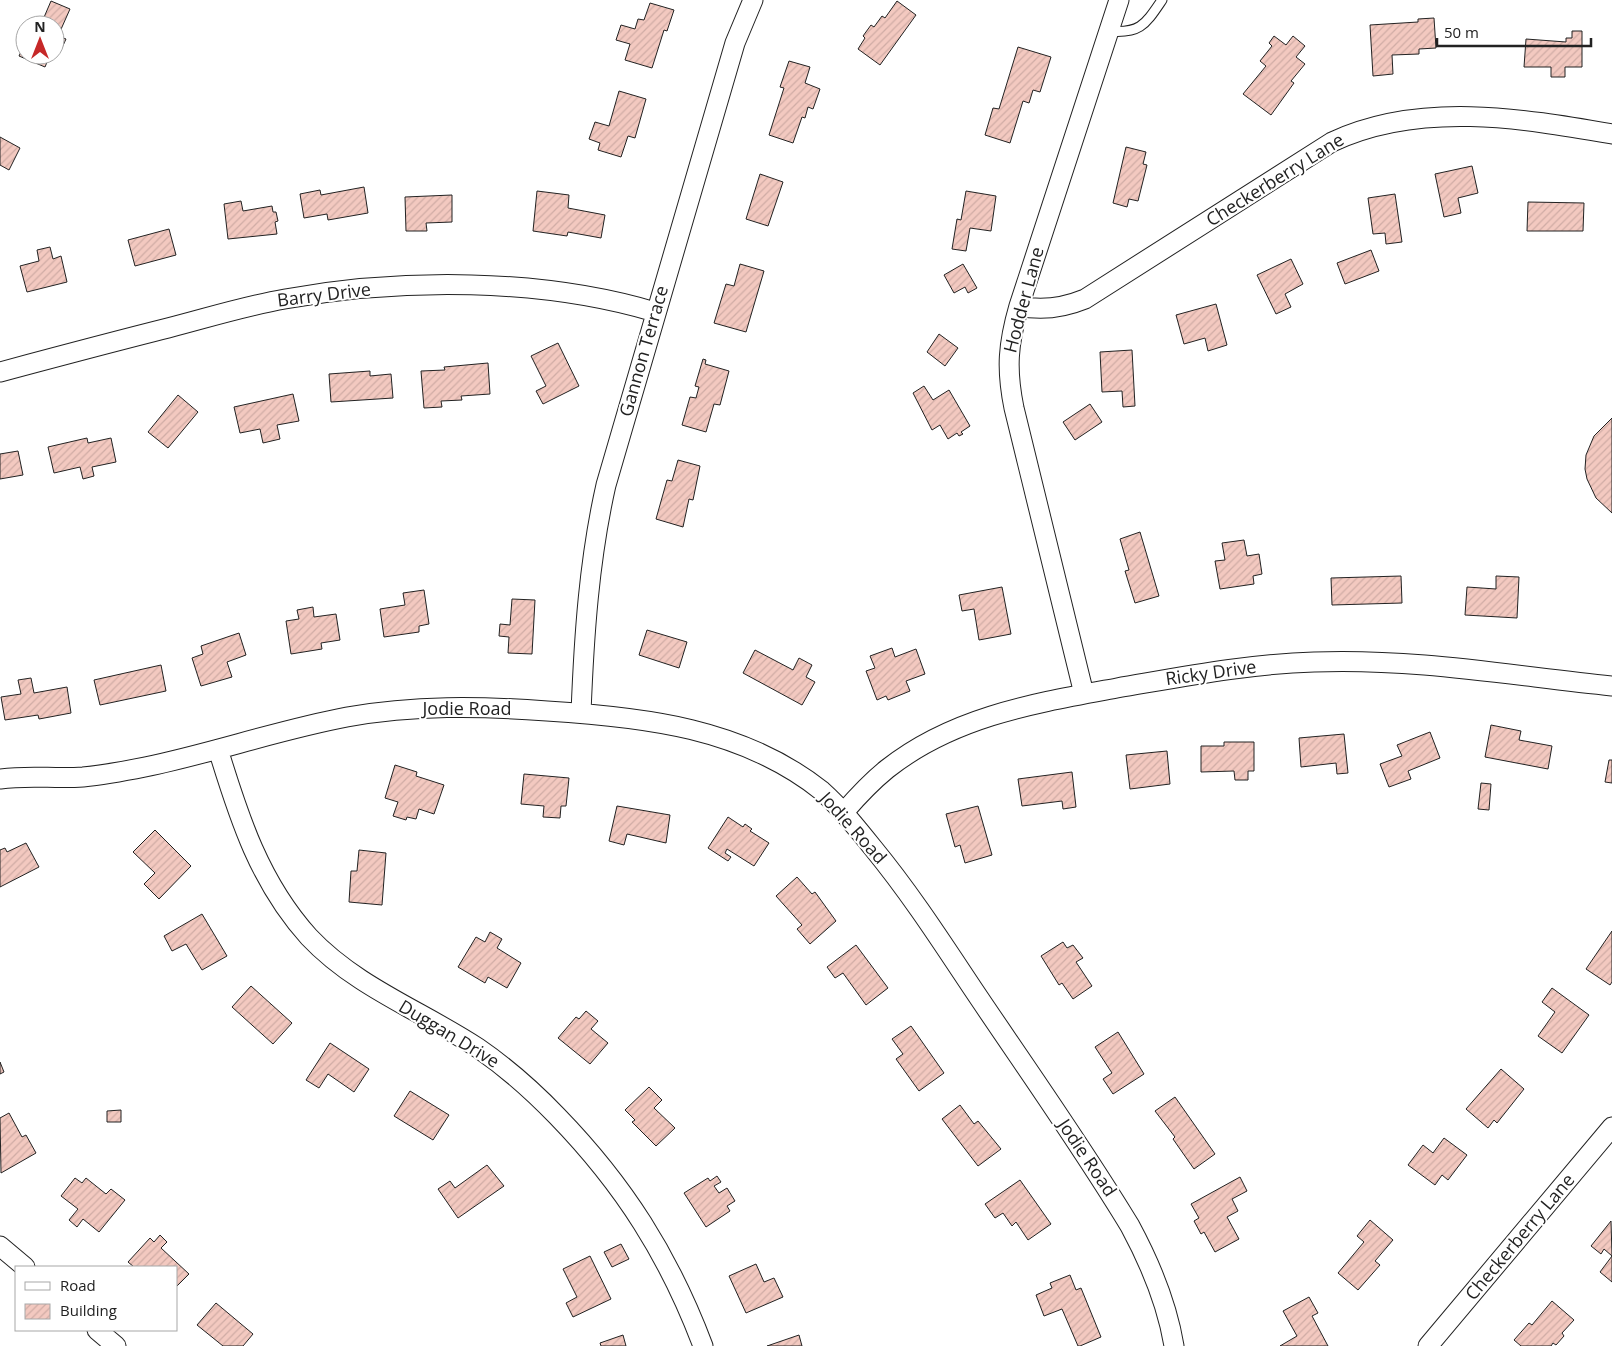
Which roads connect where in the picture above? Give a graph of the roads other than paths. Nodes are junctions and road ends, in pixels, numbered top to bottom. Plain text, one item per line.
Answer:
1 (753, 0) edge
2 (1119, 0) edge
3 (1162, 0) edge
4 (1108, 31) junction
5 (1612, 134) edge
6 (1019, 306) junction
7 (655, 312) junction
8 (0, 372) edge
9 (1612, 686) edge
10 (1084, 694) junction
11 (581, 713) junction
12 (218, 749) junction
13 (0, 779) edge
14 (844, 812) junction
15 (1612, 1127) edge
16 (0, 1246) edge
17 (24, 1266) edge
18 (98, 1331) edge
19 (116, 1346) edge
20 (703, 1346) edge
21 (1174, 1346) edge
22 (1428, 1346) edge

1 - 7 street, Gannon Terrace
2 - 4 street, Hodder Lane
3 - 4 lane
4 - 6 street, Hodder Lane
5 - 6 street, Checkerberry Lane
6 - 10 street, Hodder Lane
7 - 8 street, Barry Drive
7 - 11 street, Gannon Terrace
9 - 10 street, Ricky Drive
10 - 14 street, Ricky Drive
11 - 12 street, Jodie Road
11 - 14 street, Jodie Road
12 - 13 street, Jodie Road
12 - 20 street, Duggan Drive
14 - 21 street, Jodie Road
15 - 22 street, Checkerberry Lane
16 - 17 street
18 - 19 street

